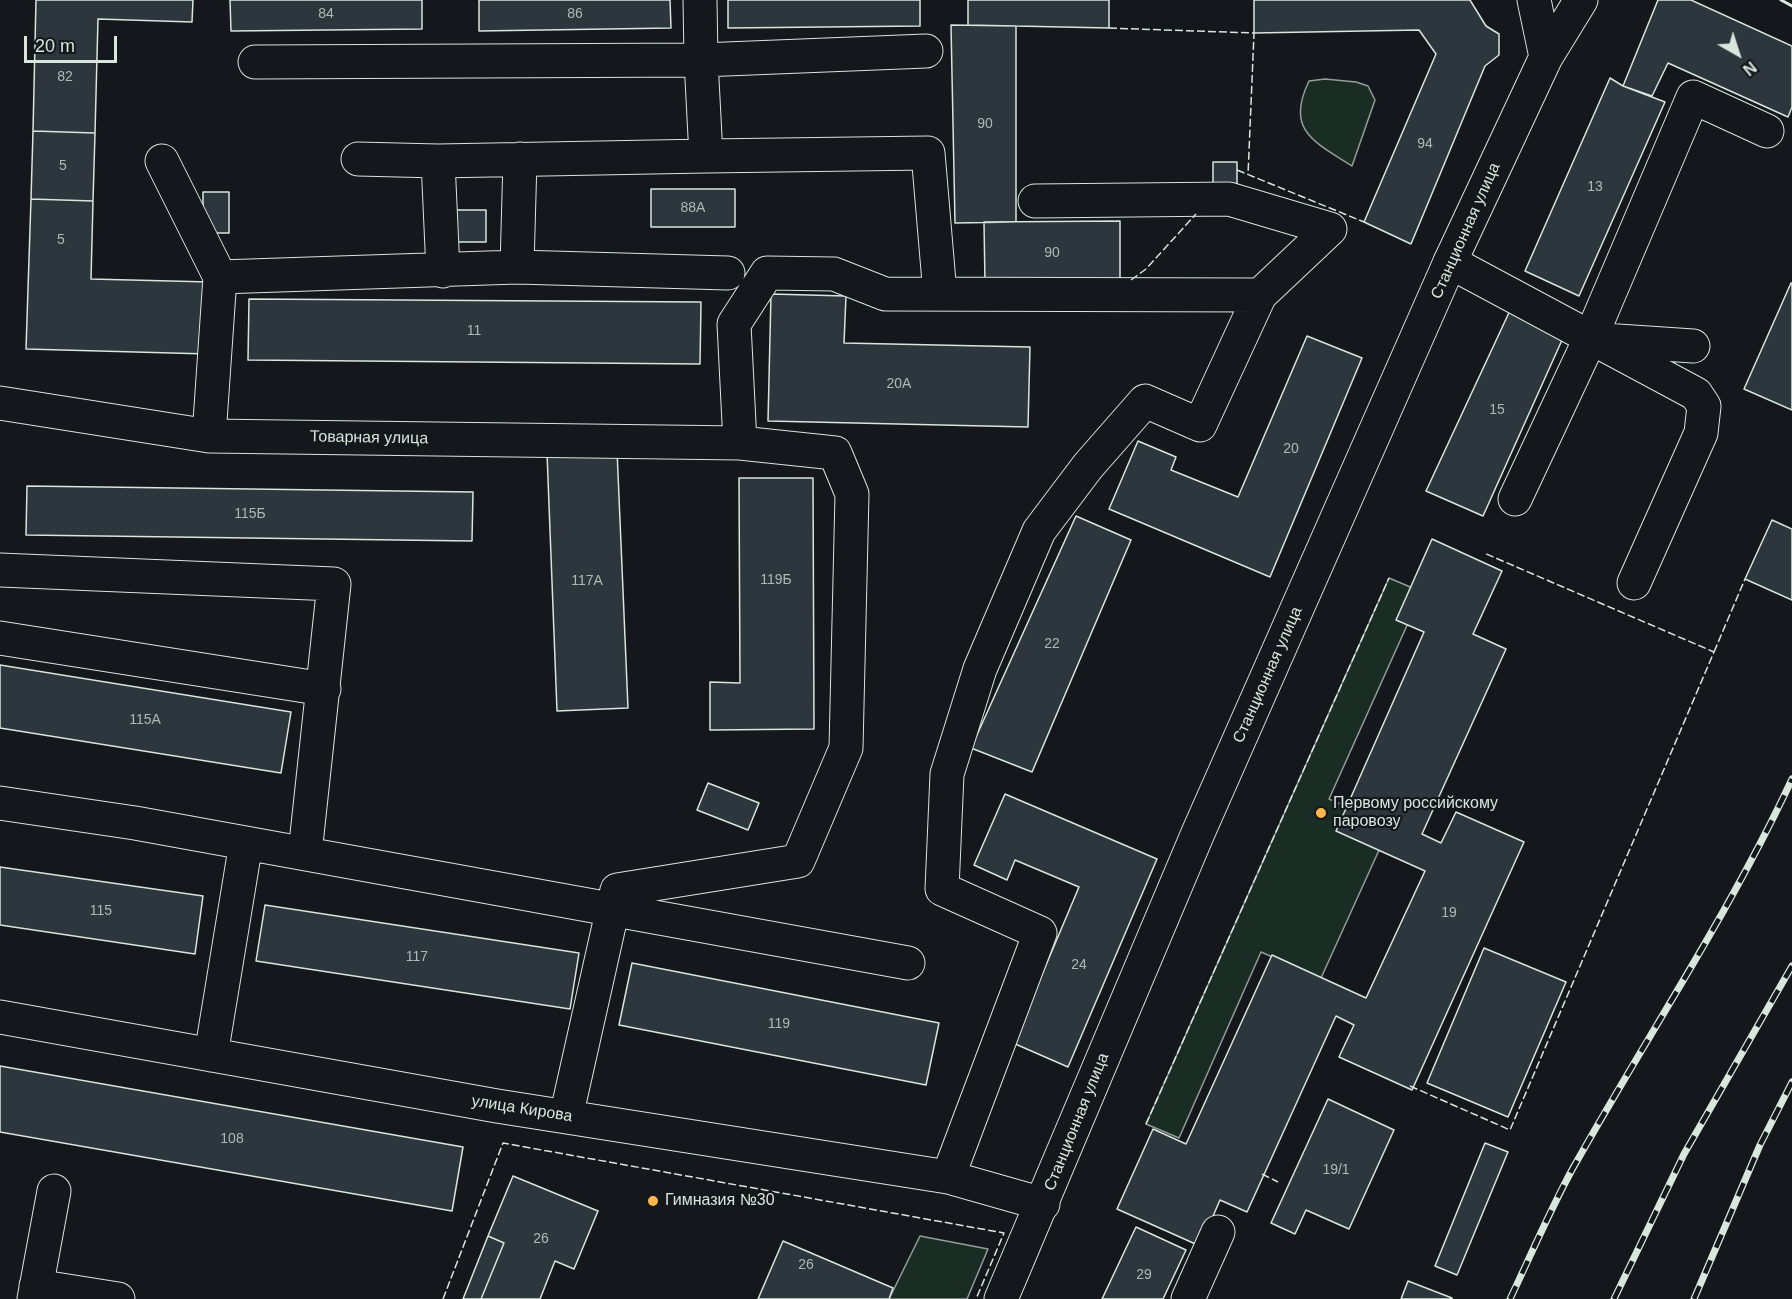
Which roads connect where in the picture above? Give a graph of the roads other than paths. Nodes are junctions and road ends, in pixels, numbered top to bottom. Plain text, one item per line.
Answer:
1 (700, 0) edge
2 (1533, 0) edge
3 (1550, 0) edge
4 (1581, 0) edge
5 (926, 51) dead end
6 (1546, 57) junction
7 (701, 60) junction
8 (255, 62) dead end
9 (1767, 131) dead end
10 (706, 156) junction
11 (358, 159) dead end
12 (520, 159) junction
13 (162, 161) dead end
14 (438, 161) junction
15 (1035, 201) dead end
16 (1450, 262) junction
17 (517, 267) junction
18 (443, 271) junction
19 (728, 273) dead end
20 (220, 277) junction
21 (940, 294) junction
22 (1260, 295) junction
23 (1590, 339) junction
24 (1693, 346) dead end
25 (0, 403) edge
26 (209, 436) junction
27 (740, 442) junction
28 (1515, 499) dead end
29 (0, 570) edge
30 (1634, 582) dead end
31 (0, 638) edge
32 (324, 689) junction
33 (0, 803) edge
34 (246, 843) junction
35 (305, 854) junction
36 (612, 909) junction
37 (908, 963) dead end
38 (0, 1017) edge
39 (211, 1055) junction
40 (566, 1117) junction
41 (948, 1177) junction
42 (54, 1191) dead end
43 (1043, 1204) junction
44 (1218, 1232) dead end
45 (35, 1292) edge
46 (118, 1299) edge
47 (1001, 1299) edge
48 (1188, 1299) edge

1 - 7 main road
2 - 6 main road
3 - 6 main road, Станционная улица
4 - 6 main road, Станционная улица
5 - 7 main road
6 - 16 main road, Станционная улица
7 - 8 main road
7 - 10 main road
9 - 23 main road
10 - 12 main road
10 - 21 main road
11 - 14 main road
12 - 14 main road
12 - 17 main road
13 - 20 main road
14 - 18 main road
15 - 22 main road
16 - 23 main road
16 - 43 main road, Станционная улица
17 - 18 main road
17 - 19 main road
18 - 20 main road
20 - 26 main road
21 - 22 main road
21 - 27 main road
22 - 41 main road
23 - 24 main road
23 - 28 main road
23 - 30 main road
25 - 26 main road, Товарная улица
26 - 27 main road, Товарная улица
27 - 36 main road, Товарная улица
29 - 32 main road
31 - 32 main road
32 - 35 main road
33 - 34 main road
34 - 35 main road
34 - 39 main road
35 - 36 main road
36 - 37 main road
36 - 40 main road
38 - 39 main road, улица Кирова
39 - 40 main road, улица Кирова
40 - 41 main road, улица Кирова
41 - 43 main road, улица Кирова
42 - 45 main road
43 - 47 main road, Станционная улица
44 - 48 main road
45 - 46 main road

